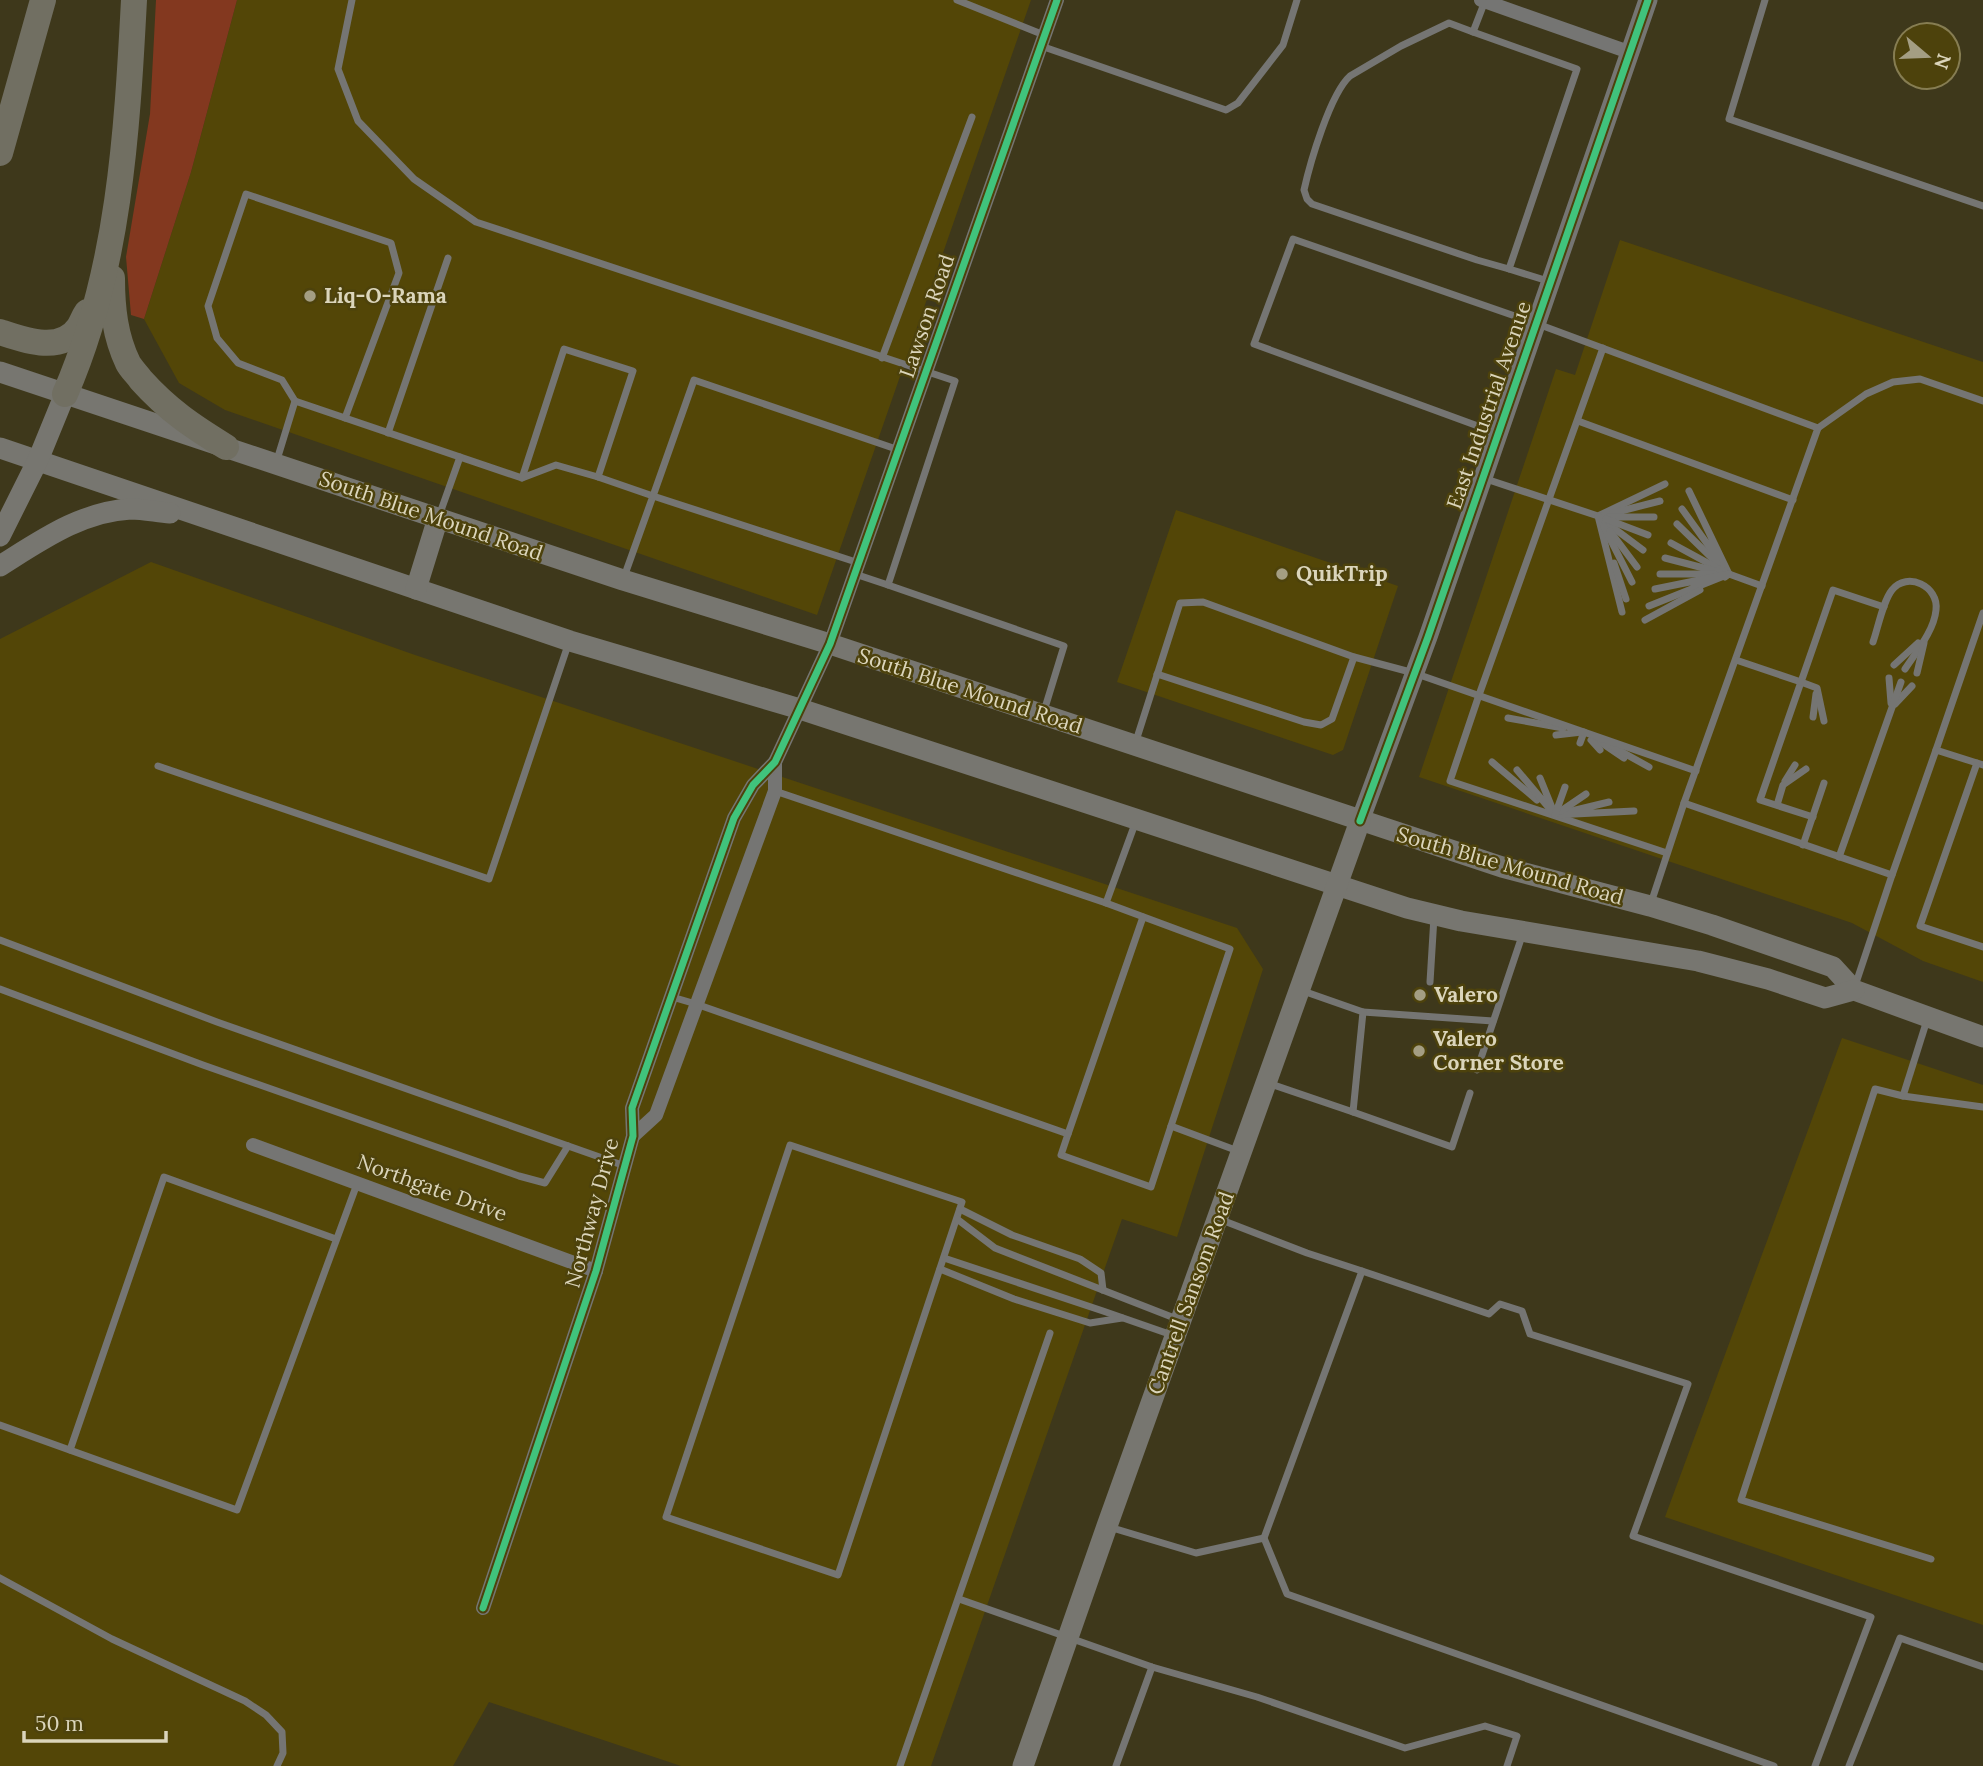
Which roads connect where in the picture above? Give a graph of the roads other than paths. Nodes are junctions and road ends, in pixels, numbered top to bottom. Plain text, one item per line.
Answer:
1 (43, 0) edge
2 (134, 0) edge
3 (352, 0) edge
4 (957, 0) edge
5 (1057, 0) edge
6 (1297, 0) edge
7 (1648, 0) edge
8 (1766, 0) edge
9 (1492, 2) edge
10 (1473, 32) junction
11 (1042, 40) junction
12 (1629, 52) junction
13 (972, 117) dead end
14 (0, 153) edge
15 (1983, 206) edge
16 (109, 249) junction
17 (448, 258) dead end
18 (1509, 269) junction
19 (1550, 282) junction
20 (1535, 323) junction
21 (0, 332) edge
22 (1604, 348) junction
23 (882, 358) junction
24 (0, 372) edge
25 (926, 372) junction
26 (65, 394) junction
27 (295, 401) junction
28 (1983, 401) edge
29 (345, 418) junction
30 (1578, 421) junction
31 (1818, 428) junction
32 (388, 433) junction
33 (1498, 434) junction
34 (0, 447) edge
35 (226, 447) junction
36 (898, 450) junction
37 (460, 457) junction
38 (38, 460) junction
39 (275, 464) junction
40 (598, 477) junction
41 (1482, 477) junction
42 (522, 478) junction
43 (1665, 484) dead end
44 (1689, 491) dead end
45 (653, 496) junction
46 (1550, 499) junction
47 (1793, 500) junction
48 (1660, 501) dead end
49 (1682, 509) dead end
50 (1598, 516) junction
51 (1654, 517) dead end
52 (211, 518) junction
53 (438, 518) junction
54 (1677, 524) dead end
55 (1648, 535) dead end
56 (0, 536) edge
57 (1671, 543) dead end
58 (1643, 550) dead end
59 (1665, 558) dead end
60 (0, 566) edge
61 (1637, 566) dead end
62 (857, 569) junction
63 (1660, 574) dead end
64 (1729, 575) junction
65 (623, 580) junction
66 (1632, 582) dead end
67 (888, 585) junction
68 (1762, 586) junction
69 (416, 589) junction
70 (1655, 589) dead end
71 (1626, 598) dead end
72 (1649, 606) dead end
73 (1884, 607) junction
74 (1622, 612) dead end
75 (1982, 618) edge
76 (1644, 620) dead end
77 (1926, 635) junction
78 (569, 641) junction
79 (1873, 642) dead end
80 (830, 644) junction
81 (1354, 657) junction
82 (1736, 660) junction
83 (1894, 665) dead end
84 (1905, 669) dead end
85 (1413, 673) junction
86 (1917, 673) dead end
87 (1157, 674) junction
88 (1889, 678) dead end
89 (1801, 682) junction
90 (1901, 682) dead end
91 (1912, 686) dead end
92 (1817, 688) junction
93 (1479, 695) junction
94 (1892, 707) junction
95 (800, 709) junction
96 (1043, 715) junction
97 (1813, 717) dead end
98 (1508, 718) dead end
99 (1824, 721) dead end
100 (1533, 727) dead end
101 (1584, 732) junction
102 (1556, 735) dead end
103 (1580, 743) dead end
104 (1135, 745) junction
105 (1600, 750) dead end
106 (1936, 750) junction
107 (1624, 758) dead end
108 (775, 762) junction
109 (1492, 762) dead end
110 (1980, 764) edge
111 (1795, 765) dead end
112 (158, 766) dead end
113 (1649, 767) dead end
114 (1806, 769) dead end
115 (1517, 770) dead end
116 (1696, 771) junction
117 (1541, 778) dead end
118 (1824, 783) dead end
119 (1783, 785) junction
120 (1565, 787) dead end
121 (775, 791) junction
122 (1586, 794) dead end
123 (1609, 802) dead end
124 (1684, 803) junction
125 (1777, 805) junction
126 (1634, 811) dead end
127 (1555, 815) junction
128 (1812, 817) junction
129 (1137, 818) junction
130 (1360, 821) junction
131 (1803, 845) junction
132 (1667, 853) junction
133 (1839, 857) junction
134 (1892, 875) junction
135 (1337, 884) junction
136 (1106, 904) junction
137 (1650, 906) junction
138 (1434, 915) junction
139 (1143, 917) junction
140 (1523, 932) junction
141 (0, 940) edge
142 (1983, 947) edge
143 (1430, 982) dead end
144 (0, 989) edge
145 (1299, 990) junction
146 (1854, 990) junction
147 (670, 996) junction
148 (696, 1004) junction
149 (1363, 1012) junction
150 (1928, 1017) junction
151 (1493, 1021) junction
152 (1983, 1037) edge
153 (1477, 1070) dead end
154 (1265, 1082) junction
155 (1470, 1093) dead end
156 (1903, 1096) junction
157 (1983, 1107) edge
158 (1353, 1112) junction
159 (1171, 1126) junction
160 (1068, 1134) junction
161 (633, 1136) junction
162 (253, 1145) dead end
163 (568, 1146) junction
164 (1240, 1152) junction
165 (626, 1166) junction
166 (357, 1183) junction
167 (960, 1209) junction
168 (957, 1219) junction
169 (1218, 1219) junction
170 (336, 1239) junction
171 (944, 1258) junction
172 (940, 1269) junction
173 (596, 1271) junction
174 (1362, 1271) junction
175 (1103, 1290) junction
176 (1123, 1318) junction
177 (1178, 1329) junction
178 (1050, 1333) dead end
179 (0, 1425) edge
180 (70, 1450) junction
181 (1107, 1526) junction
182 (1264, 1538) junction
183 (1931, 1559) dead end
184 (0, 1578) edge
185 (959, 1599) junction
186 (483, 1608) dead end
187 (1068, 1637) junction
188 (1152, 1667) junction
189 (1983, 1667) edge
190 (277, 1766) edge
191 (900, 1766) edge
192 (1023, 1766) edge
193 (1116, 1766) edge
194 (1507, 1766) edge
195 (1774, 1766) edge
196 (1815, 1766) edge
197 (1849, 1766) edge

1 - 14 highway
2 - 16 highway
3 - 23 lane
4 - 11 lane
5 - 11 street, Lawson Road
6 - 11 lane
7 - 12 street, East Industrial Avenue
8 - 15 lane
9 - 10 lane
9 - 12 street
10 - 18 lane
10 - 18 lane
11 - 25 street, Lawson Road
12 - 19 street, East Industrial Avenue
13 - 23 lane
16 - 21 highway
16 - 26 highway
16 - 35 highway
17 - 32 lane
18 - 19 lane
19 - 20 street, East Industrial Avenue
20 - 22 lane
20 - 33 street, East Industrial Avenue
20 - 33 lane
22 - 30 lane
22 - 31 lane
23 - 25 lane
24 - 26 main road, South Blue Mound Road
25 - 36 street, Lawson Road
25 - 67 lane
26 - 35 main road, South Blue Mound Road
26 - 38 main road
27 - 29 lane
27 - 29 lane
27 - 39 lane
28 - 31 lane
29 - 32 lane
30 - 46 lane
30 - 47 lane
31 - 47 lane
32 - 37 lane
33 - 41 street, East Industrial Avenue
34 - 38 main road
35 - 39 main road, South Blue Mound Road
36 - 45 lane
36 - 62 street, Lawson Road
37 - 42 lane
37 - 53 lane
38 - 52 main road
38 - 56 main road
39 - 53 main road, South Blue Mound Road
40 - 42 lane
40 - 42 lane
40 - 45 lane
41 - 46 lane
41 - 85 street, East Industrial Avenue
43 - 50 lane
44 - 64 lane
45 - 62 lane
45 - 65 lane
46 - 50 lane
46 - 93 lane
47 - 68 lane
48 - 50 lane
49 - 64 lane
50 - 51 lane
50 - 55 lane
50 - 58 lane
50 - 61 lane
50 - 66 lane
50 - 71 lane
50 - 74 lane
52 - 60 main road
52 - 69 main road
53 - 65 main road, South Blue Mound Road
53 - 69 main road
54 - 64 lane
57 - 64 lane
59 - 64 lane
62 - 67 lane
62 - 80 street, Lawson Road
63 - 64 lane
64 - 68 lane
64 - 70 lane
64 - 72 lane
64 - 76 lane
65 - 80 main road, South Blue Mound Road
67 - 96 lane
68 - 82 lane
69 - 78 main road
73 - 77 lane
73 - 79 lane
73 - 89 lane
75 - 106 lane
77 - 83 lane
77 - 84 lane
77 - 86 lane
78 - 95 main road
78 - 112 lane
80 - 95 street, Northway Drive
80 - 96 main road, South Blue Mound Road
81 - 85 lane
81 - 87 lane
81 - 87 lane
82 - 89 lane
82 - 116 lane
85 - 93 lane
85 - 130 street, East Industrial Avenue
87 - 104 lane
88 - 94 lane
89 - 92 lane
89 - 125 lane
90 - 94 lane
91 - 94 lane
92 - 97 lane
92 - 99 lane
93 - 101 lane
93 - 127 lane
94 - 133 lane
95 - 108 street, Northway Drive
95 - 129 main road
96 - 104 main road, South Blue Mound Road
98 - 101 lane
100 - 101 lane
101 - 102 lane
101 - 103 lane
101 - 105 lane
101 - 107 lane
101 - 113 lane
101 - 116 lane
104 - 130 main road, South Blue Mound Road
106 - 110 lane
106 - 134 lane
108 - 121 street, Northway Drive
108 - 147 street, Northway Drive
109 - 127 lane
110 - 142 lane
111 - 119 lane
114 - 119 lane
115 - 127 lane
116 - 124 lane
117 - 127 lane
118 - 128 lane
119 - 125 lane
120 - 127 lane
121 - 136 lane
121 - 148 street, Northway Drive
122 - 127 lane
123 - 127 lane
124 - 131 lane
124 - 132 lane
125 - 128 lane
126 - 127 lane
127 - 132 lane
128 - 131 lane
129 - 135 main road
129 - 136 lane
130 - 135 main road, Cantrell Sansom Road
130 - 137 main road, South Blue Mound Road
131 - 133 lane
132 - 137 lane
133 - 134 lane
134 - 146 lane
135 - 138 main road
135 - 145 main road, Cantrell Sansom Road
136 - 139 lane
137 - 146 main road, South Blue Mound Road
138 - 140 main road
138 - 143 lane
139 - 159 lane
139 - 160 lane
140 - 146 main road
140 - 151 lane
141 - 163 lane
144 - 163 lane
145 - 149 lane
145 - 154 main road, Cantrell Sansom Road
146 - 150 main road, South Blue Mound Road
147 - 148 lane
147 - 161 street, Northway Drive
148 - 160 lane
148 - 161 street, Northway Drive
149 - 151 lane
149 - 158 lane
150 - 152 main road, South Blue Mound Road
150 - 156 lane
151 - 153 lane
154 - 158 lane
154 - 164 main road, Cantrell Sansom Road
155 - 158 lane
156 - 157 lane
156 - 183 lane
159 - 160 lane
159 - 164 lane
161 - 165 street, Northway Drive
162 - 166 street, Northgate Drive
163 - 165 lane
164 - 169 main road, Cantrell Sansom Road
165 - 173 street, Northway Drive
166 - 170 lane
166 - 173 street, Northgate Drive
167 - 168 lane
167 - 172 lane
167 - 175 lane
168 - 171 lane
168 - 175 lane
169 - 174 lane
169 - 177 main road, Cantrell Sansom Road
170 - 180 lane
170 - 180 lane
171 - 172 lane
171 - 176 lane
172 - 176 lane
173 - 186 street, Northway Drive
174 - 182 lane
174 - 196 lane
175 - 177 lane
176 - 177 lane
177 - 181 main road, Cantrell Sansom Road
178 - 185 lane
179 - 180 lane
181 - 182 lane
181 - 187 main road, Cantrell Sansom Road
182 - 195 lane
184 - 190 lane
185 - 187 lane
185 - 191 lane
187 - 188 lane
187 - 192 main road, Cantrell Sansom Road
188 - 193 lane
188 - 194 lane
189 - 197 lane

